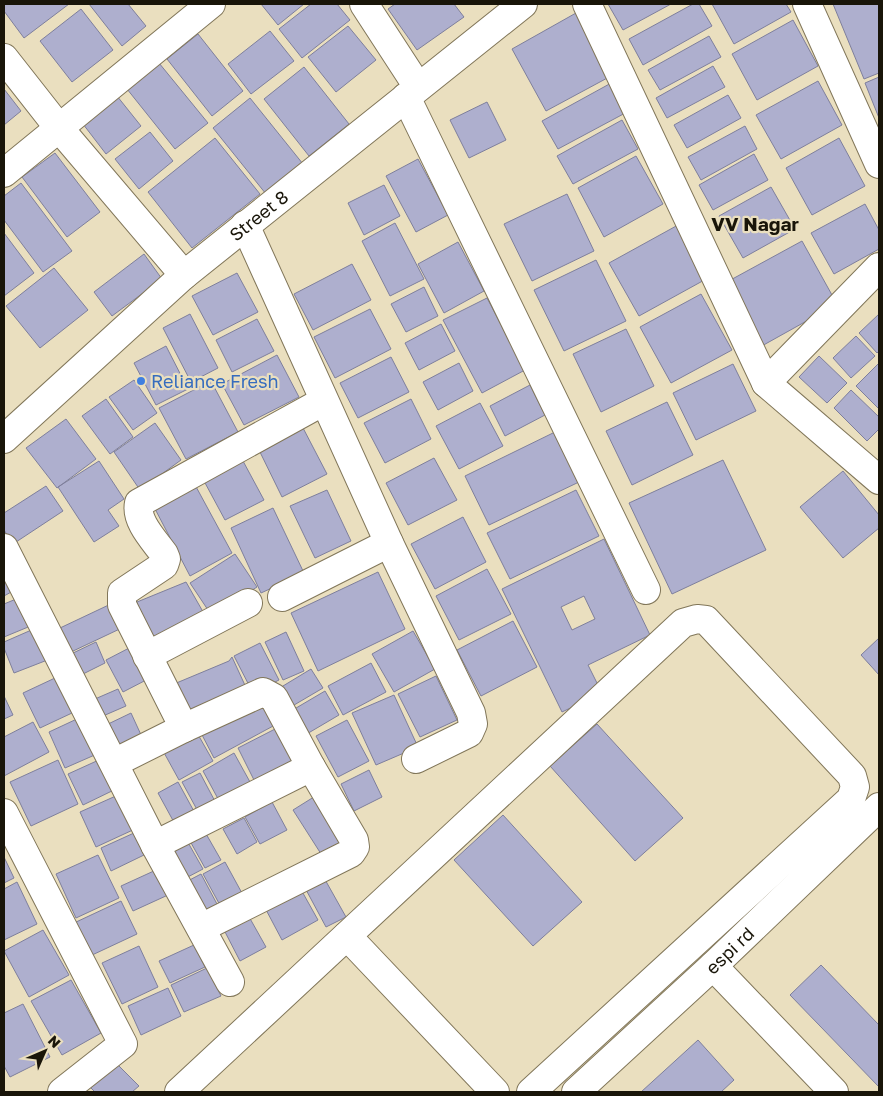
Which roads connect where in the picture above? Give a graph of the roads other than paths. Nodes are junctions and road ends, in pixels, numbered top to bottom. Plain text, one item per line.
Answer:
1 (211, 4) edge
2 (364, 4) edge
3 (523, 4) edge
4 (587, 4) edge
5 (807, 4) edge
6 (4, 58) edge
7 (412, 92) junction
8 (60, 128) junction
9 (879, 164) edge
10 (4, 173) edge
11 (245, 225) junction
12 (879, 267) edge
13 (184, 275) junction
14 (766, 383) junction
15 (324, 402) junction
16 (4, 439) edge
17 (879, 480) edge
18 (389, 543) junction
19 (4, 548) edge
20 (646, 590) dead end
21 (282, 598) dead end
22 (248, 603) dead end
23 (147, 656) junction
24 (184, 728) junction
25 (416, 759) dead end
26 (114, 763) junction
27 (311, 767) junction
28 (879, 807) edge
29 (4, 813) edge
30 (155, 845) junction
31 (201, 928) junction
32 (347, 936) junction
33 (713, 966) junction
34 (663, 970) junction
35 (230, 982) dead end
36 (684, 992) junction
37 (636, 996) junction
38 (657, 1018) junction
39 (62, 1092) edge
40 (178, 1092) edge
41 (495, 1092) edge
42 (530, 1092) edge
43 (576, 1092) edge
44 (834, 1092) edge

1 - 8 street
2 - 7 street
3 - 7 street, Street 8
4 - 14 street
5 - 9 street
6 - 8 street
7 - 11 street, Street 8
7 - 20 street
8 - 10 street
8 - 13 street
11 - 13 street, Street 8
11 - 15 street
12 - 14 street
13 - 16 street, Street 8
14 - 17 street
15 - 18 street
15 - 23 street
18 - 21 street
18 - 25 street
19 - 26 street
22 - 23 street
23 - 24 street
24 - 26 street
24 - 27 street
26 - 30 street
27 - 30 street
27 - 31 street
28 - 33 street, espi rd
29 - 39 street
30 - 31 street
31 - 35 street
32 - 34 street
32 - 40 street
32 - 41 street
33 - 36 street, espi rd
33 - 44 street
34 - 36 street
34 - 37 street
36 - 38 street, espi rd
37 - 38 street
37 - 42 street
38 - 43 street, espi rd

